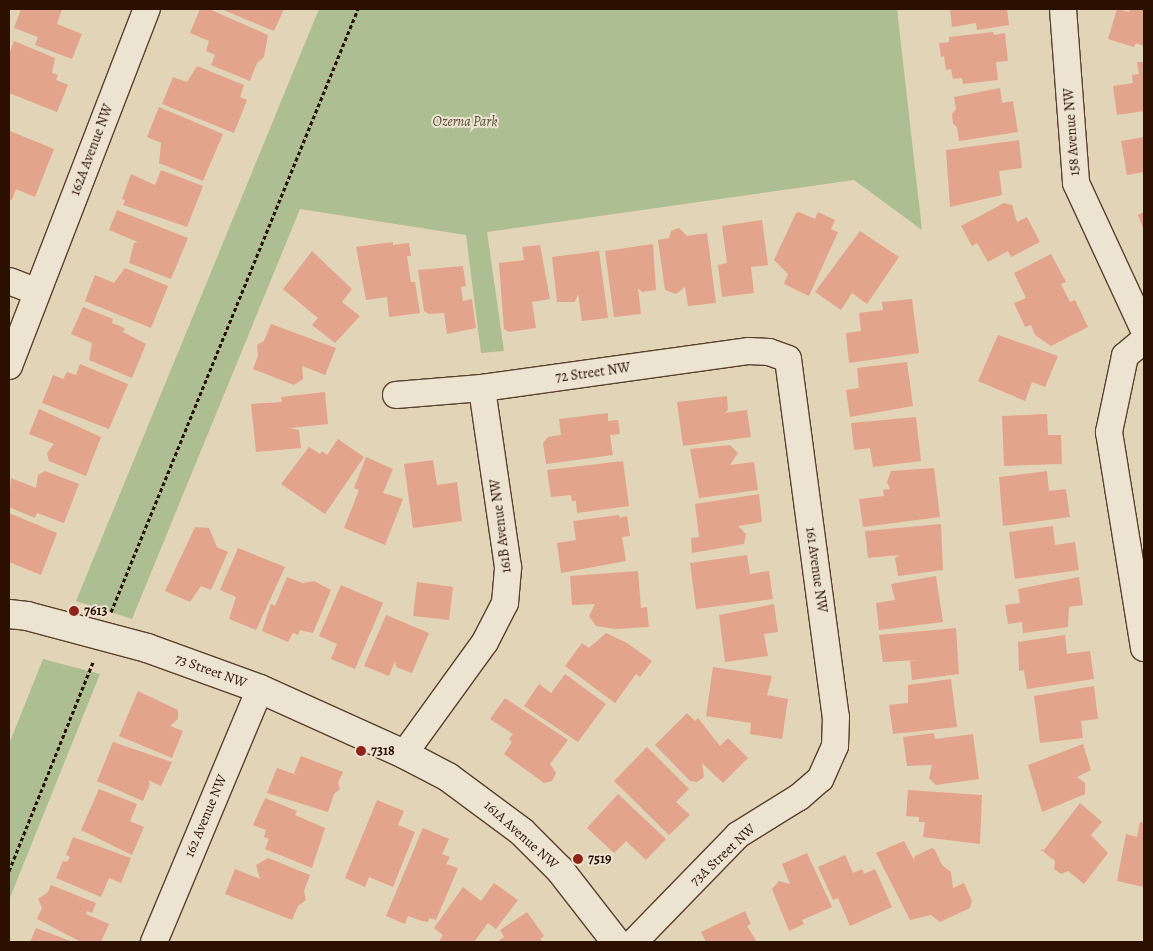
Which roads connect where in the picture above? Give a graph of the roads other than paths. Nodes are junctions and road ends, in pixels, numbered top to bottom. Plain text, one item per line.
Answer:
1 (147, 9) edge
2 (1063, 9) edge
3 (9, 281) edge
4 (37, 292) junction
5 (1144, 330) edge
6 (1144, 340) edge
7 (788, 359) joint
8 (9, 366) edge
9 (482, 388) junction
10 (396, 395) dead end
11 (9, 614) edge
12 (1144, 648) edge
13 (260, 689) junction
14 (404, 754) junction
15 (820, 779) joint
16 (154, 942) edge
17 (616, 942) edge
18 (634, 942) edge

1 - 4 street, 162A Avenue NW
2 - 5 street, 158 Avenue NW
3 - 4 street
4 - 8 street, 162A Avenue NW
6 - 12 street
7 - 9 street, 72 Street NW
7 - 15 street, 161 Avenue NW
9 - 10 street, 72 Street NW
9 - 14 street, 161B Avenue NW
11 - 13 street, 73 Street NW
13 - 14 street, 73 Street NW
13 - 16 street, 162 Avenue NW
14 - 17 street, 161A Avenue NW
15 - 18 street, 73A Street NW

